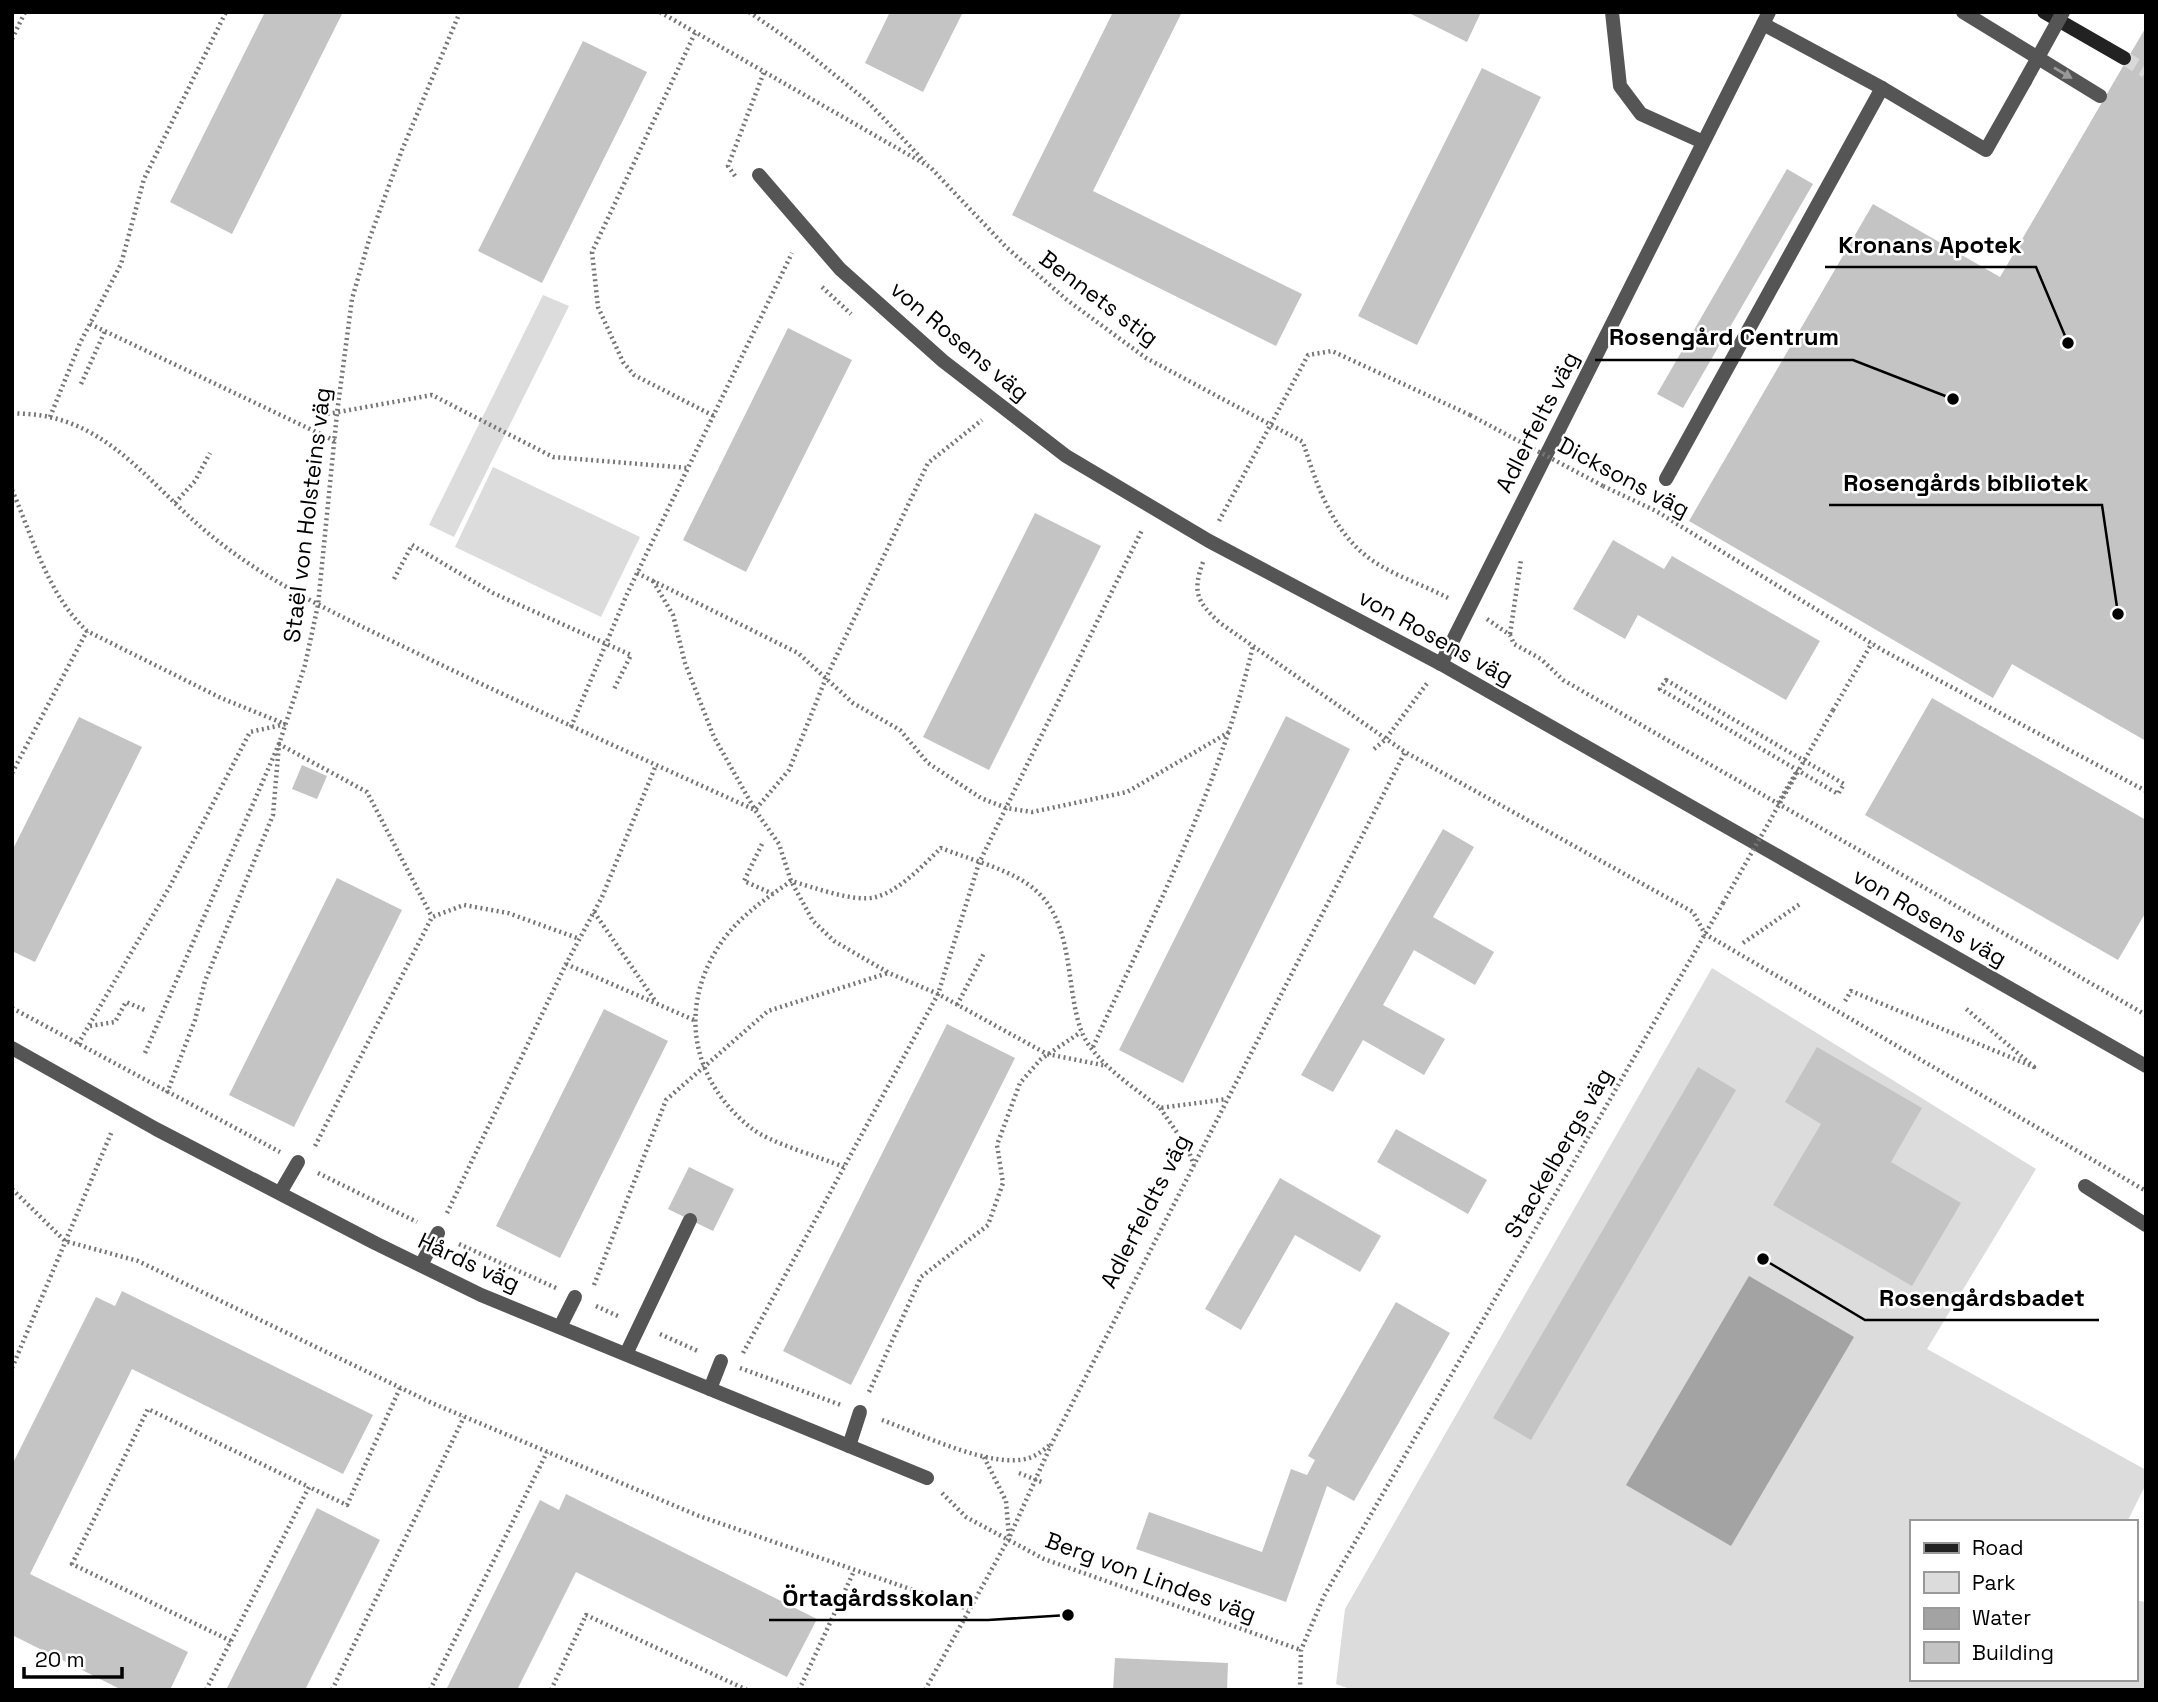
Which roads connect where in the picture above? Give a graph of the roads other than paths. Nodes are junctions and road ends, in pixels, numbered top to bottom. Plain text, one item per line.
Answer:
1 (1612, 12) edge
2 (1963, 12) edge
3 (2044, 12) edge
4 (2063, 12) edge
5 (1766, 18) edge
6 (2124, 58) tunnel mouth
7 (1882, 88) junction
8 (2100, 96) dead end
9 (1703, 142) junction
10 (759, 175) dead end
11 (1666, 479) dead end
12 (1441, 664) junction
13 (12, 1048) edge
14 (2146, 1066) edge
15 (301, 1164) road end
16 (2085, 1186) dead end
17 (280, 1194) junction
18 (690, 1220) dead end
19 (2146, 1226) edge
20 (438, 1233) road end
21 (421, 1265) junction
22 (581, 1300) road end
23 (560, 1327) junction
24 (626, 1354) junction
25 (722, 1361) road end
26 (710, 1389) junction
27 (860, 1412) road end
28 (849, 1446) junction
29 (927, 1478) road end

1 - 9 street
2 -> 8 street
3 - 6 main road
4 - 7 street, bridge
5 - 7 street
5 - 9 street, Adlerfelts väg
7 - 11 street
9 - 12 street, Adlerfelts väg
10 - 12 street, von Rosens väg
12 - 14 street, von Rosens väg
13 - 17 street, Hårds väg
15 - 17 street
16 - 19 street
17 - 21 street, Hårds väg
18 - 24 street
20 - 21 street
21 - 23 street, Hårds väg
22 - 23 street
23 - 24 street, Hårds väg
24 - 26 street, Hårds väg
25 - 26 street
26 - 28 street, Hårds väg
27 - 28 street
28 - 29 street, Hårds väg

